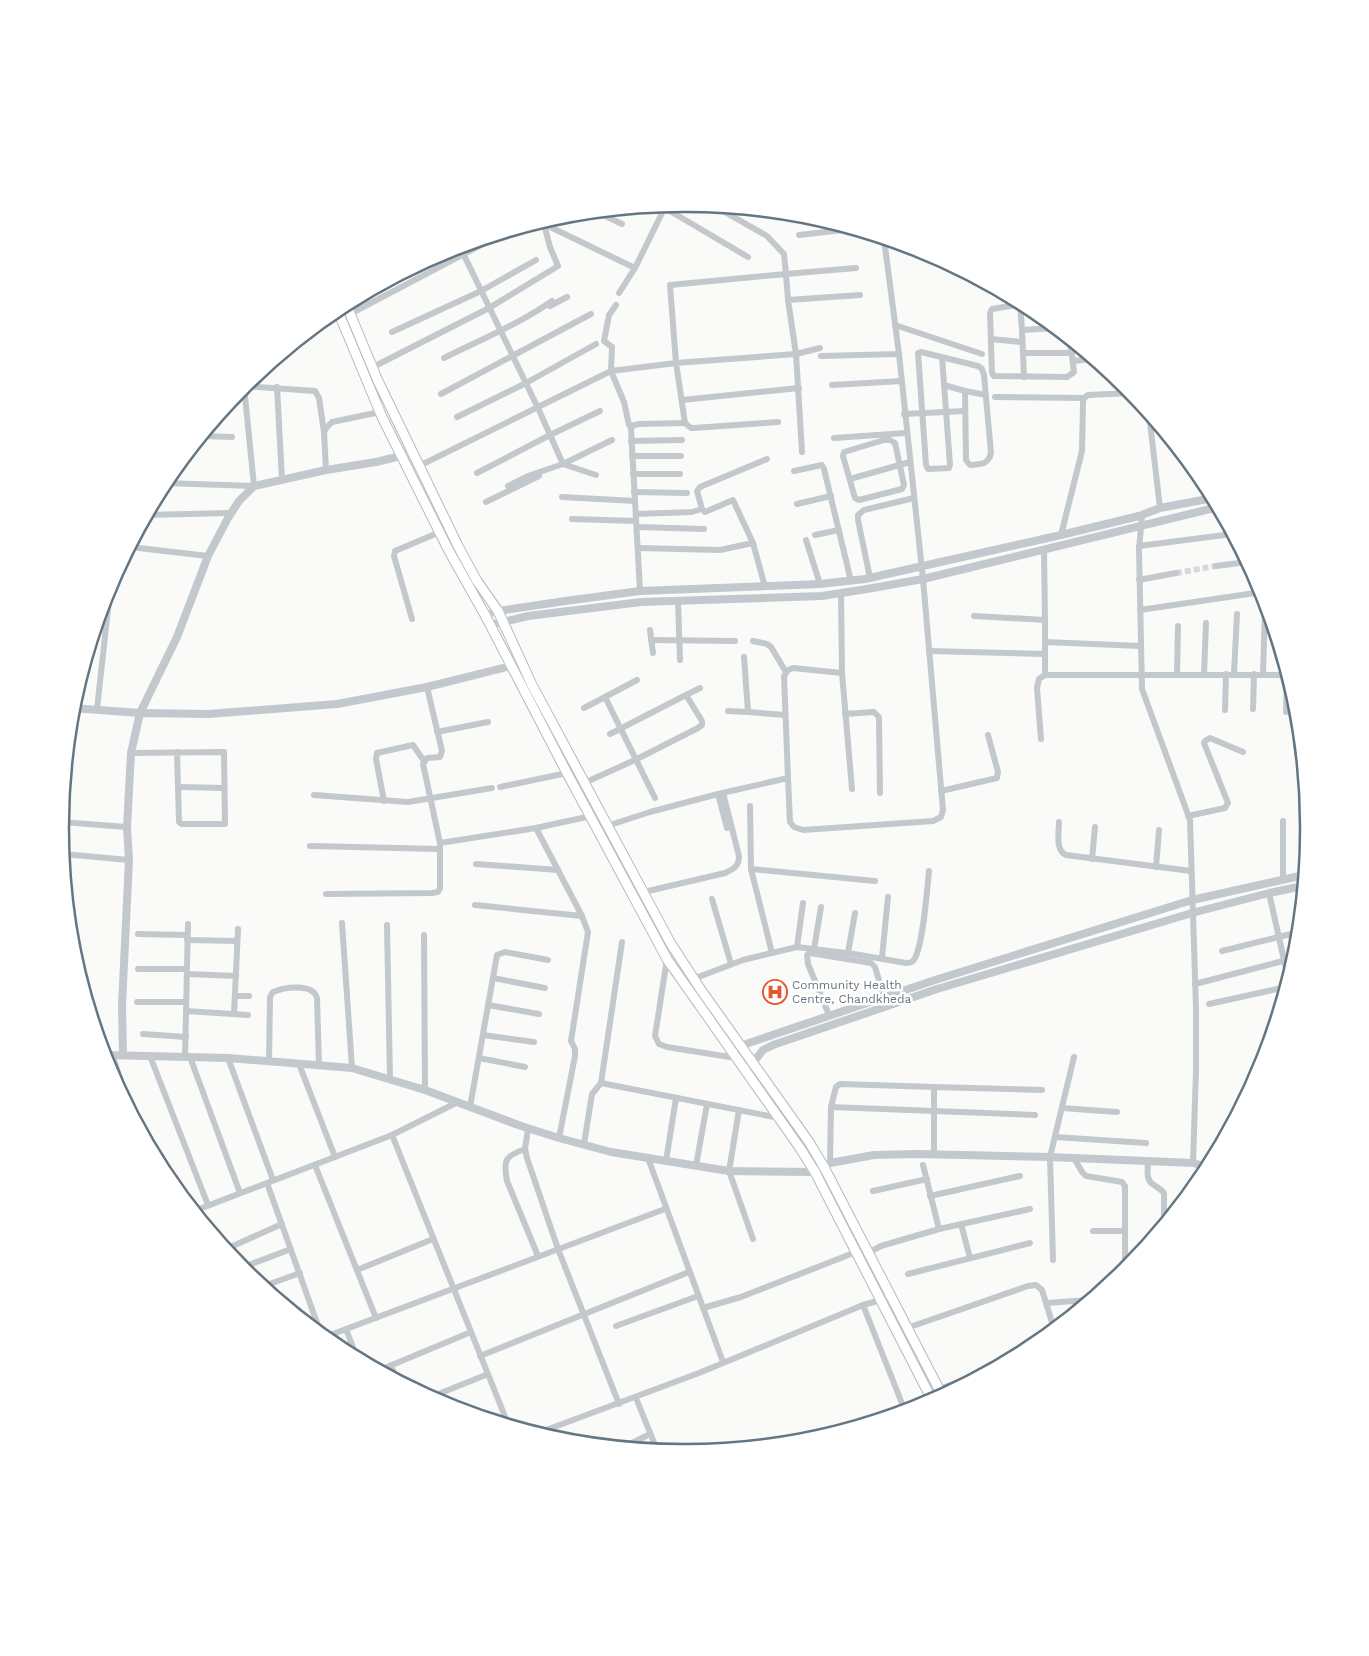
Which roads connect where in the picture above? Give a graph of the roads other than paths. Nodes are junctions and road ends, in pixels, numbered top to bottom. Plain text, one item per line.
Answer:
1 (675, 212) edge
2 (662, 213) edge
3 (729, 214) edge
4 (609, 218) edge
5 (622, 224) dead end
6 (551, 227) edge
7 (544, 229) edge
8 (835, 231) edge
9 (799, 235) dead end
10 (885, 246) edge
11 (463, 254) joint
12 (748, 257) dead end
13 (536, 260) dead end
14 (635, 268) junction
15 (856, 268) dead end
16 (786, 274) junction
17 (481, 292) junction
18 (620, 293) dead end
19 (860, 295) dead end
20 (566, 297) dead end
21 (788, 300) junction
22 (552, 301) dead end
23 (616, 305) dead end
24 (1010, 306) edge
25 (490, 308) junction
26 (1022, 313) edge
27 (350, 314) joint
28 (591, 314) dead end
29 (340, 317) edge
30 (895, 326) junction
31 (1045, 329) edge
32 (1022, 330) junction
33 (392, 332) dead end
34 (501, 332) junction
35 (991, 339) junction
36 (1022, 342) junction
37 (596, 344) dead end
38 (820, 348) dead end
39 (1071, 349) edge
40 (1023, 352) junction
41 (1072, 353) junction
42 (796, 354) junction
43 (899, 354) junction
44 (982, 354) dead end
45 (512, 355) junction
46 (821, 356) dead end
47 (942, 357) junction
48 (444, 358) dead end
49 (1084, 360) edge
50 (1073, 361) junction
51 (676, 364) junction
52 (373, 367) junction
53 (611, 371) junction
54 (1024, 377) junction
55 (902, 381) junction
56 (526, 382) junction
57 (832, 385) dead end
58 (944, 385) junction
59 (256, 387) edge
60 (277, 388) junction
61 (799, 388) junction
62 (965, 390) junction
63 (1120, 393) edge
64 (441, 394) dead end
65 (986, 395) junction
66 (245, 397) edge
67 (995, 397) dead end
68 (1084, 398) junction
69 (682, 400) junction
70 (538, 408) junction
71 (600, 411) dead end
72 (965, 411) junction
73 (380, 412) junction
74 (946, 412) junction
75 (922, 413) junction
76 (904, 414) junction
77 (456, 416) dead end
78 (778, 422) dead end
79 (685, 423) junction
80 (629, 425) dead end
81 (1150, 426) edge
82 (324, 432) junction
83 (906, 432) junction
84 (550, 435) junction
85 (210, 436) edge
86 (232, 437) dead end
87 (834, 438) dead end
88 (612, 440) dead end
89 (682, 440) dead end
90 (631, 441) junction
91 (802, 452) dead end
92 (413, 454) junction
93 (402, 456) junction
94 (632, 456) junction
95 (681, 456) dead end
96 (767, 459) dead end
97 (910, 462) junction
98 (563, 464) junction
99 (900, 465) junction
100 (420, 466) junction
101 (326, 470) junction
102 (794, 471) dead end
103 (476, 473) dead end
104 (633, 474) junction
105 (680, 474) dead end
106 (596, 475) dead end
107 (850, 479) junction
108 (282, 480) junction
109 (174, 484) edge
110 (254, 486) junction
111 (508, 486) dead end
112 (634, 492) junction
113 (687, 493) dead end
114 (831, 496) junction
115 (562, 497) dead end
116 (914, 498) junction
117 (635, 500) junction
118 (1205, 500) edge
119 (486, 502) dead end
120 (797, 504) dead end
121 (1160, 508) junction
122 (702, 509) junction
123 (1211, 509) edge
124 (231, 514) junction
125 (636, 514) junction
126 (1142, 514) junction
127 (154, 515) edge
128 (572, 520) dead end
129 (637, 524) junction
130 (1141, 526) junction
131 (704, 529) dead end
132 (839, 530) junction
133 (440, 532) junction
134 (815, 535) dead end
135 (1061, 535) junction
136 (1226, 535) edge
137 (806, 540) dead end
138 (753, 543) junction
139 (1139, 546) junction
140 (638, 548) junction
141 (136, 549) edge
142 (1044, 549) junction
143 (208, 556) junction
144 (1240, 563) edge
145 (1216, 566) tunnel mouth
146 (922, 567) junction
147 (1176, 572) tunnel mouth
148 (870, 578) junction
149 (923, 578) junction
150 (1139, 580) junction
151 (851, 581) junction
152 (820, 584) junction
153 (764, 587) junction
154 (640, 591) junction
155 (841, 593) junction
156 (1253, 593) edge
157 (678, 601) junction
158 (1140, 610) junction
159 (109, 611) edge
160 (498, 612) junction
161 (1237, 614) dead end
162 (486, 615) junction
163 (974, 616) dead end
164 (412, 619) dead end
165 (1045, 620) junction
166 (1265, 621) edge
167 (503, 622) junction
168 (1206, 623) dead end
169 (491, 625) junction
170 (1178, 626) dead end
171 (650, 630) dead end
172 (651, 640) junction
173 (680, 640) junction
174 (735, 641) dead end
175 (753, 641) dead end
176 (1045, 642) junction
177 (1141, 646) junction
178 (929, 651) junction
179 (653, 653) dead end
180 (1045, 654) junction
181 (744, 657) dead end
182 (680, 660) dead end
183 (511, 666) junction
184 (786, 672) junction
185 (842, 673) junction
186 (1141, 674) junction
187 (1177, 674) junction
188 (1204, 674) junction
189 (1226, 674) junction
190 (1234, 674) junction
191 (1254, 674) junction
192 (1263, 674) junction
193 (1045, 675) junction
194 (1280, 675) edge
195 (637, 680) dead end
196 (426, 687) junction
197 (700, 688) dead end
198 (686, 695) junction
199 (605, 697) junction
200 (1286, 701) edge
201 (81, 708) edge
202 (584, 708) dead end
203 (97, 709) junction
204 (1253, 709) dead end
205 (1225, 710) dead end
206 (728, 711) dead end
207 (748, 712) junction
208 (1286, 712) dead end
209 (140, 713) junction
210 (845, 714) junction
211 (785, 715) junction
212 (488, 722) dead end
213 (620, 728) junction
214 (437, 732) junction
215 (610, 734) dead end
216 (988, 734) dead end
217 (1041, 739) dead end
218 (177, 752) junction
219 (1243, 752) dead end
220 (131, 753) junction
221 (635, 760) junction
222 (424, 761) junction
223 (567, 773) junction
224 (788, 778) junction
225 (584, 783) junction
226 (178, 787) junction
227 (500, 787) dead end
228 (224, 788) junction
229 (492, 788) dead end
230 (852, 789) dead end
231 (941, 791) junction
232 (720, 793) junction
233 (880, 793) dead end
234 (314, 795) dead end
235 (656, 798) dead end
236 (432, 799) junction
237 (384, 801) junction
238 (750, 806) dead end
239 (591, 816) junction
240 (1188, 816) junction
241 (1283, 821) dead end
242 (1059, 822) dead end
243 (69, 823) edge
244 (607, 826) junction
245 (127, 827) junction
246 (1095, 827) dead end
247 (536, 828) junction
248 (727, 828) dead end
249 (1159, 830) dead end
250 (310, 846) dead end
251 (440, 846) junction
252 (70, 855) edge
253 (1092, 859) junction
254 (129, 860) junction
255 (476, 864) dead end
256 (1156, 867) junction
257 (751, 869) junction
258 (558, 870) junction
259 (929, 871) dead end
260 (1191, 871) junction
261 (1298, 876) edge
262 (1283, 880) junction
263 (875, 881) dead end
264 (1297, 887) edge
265 (644, 892) junction
266 (1269, 893) junction
267 (326, 894) dead end
268 (888, 897) dead end
269 (712, 899) dead end
270 (1192, 900) junction
271 (803, 903) dead end
272 (475, 905) dead end
273 (821, 907) dead end
274 (855, 913) dead end
275 (1192, 913) junction
276 (582, 916) junction
277 (342, 923) dead end
278 (188, 924) dead end
279 (387, 926) dead end
280 (238, 929) dead end
281 (138, 934) dead end
282 (1290, 934) edge
283 (424, 935) dead end
284 (1279, 937) junction
285 (187, 938) junction
286 (238, 941) junction
287 (622, 942) dead end
288 (797, 947) junction
289 (814, 949) junction
290 (1222, 951) dead end
291 (772, 952) junction
292 (848, 953) junction
293 (882, 958) junction
294 (667, 959) junction
295 (548, 960) dead end
296 (1284, 961) joint
297 (731, 964) junction
298 (138, 969) dead end
299 (187, 972) junction
300 (236, 976) junction
301 (493, 978) junction
302 (693, 979) junction
303 (1194, 984) junction
304 (545, 988) dead end
305 (1279, 989) edge
306 (235, 996) junction
307 (249, 996) dead end
308 (884, 997) junction
309 (137, 1002) dead end
310 (186, 1002) junction
311 (1209, 1004) dead end
312 (488, 1005) junction
313 (186, 1012) junction
314 (234, 1014) junction
315 (539, 1014) dead end
316 (248, 1015) dead end
317 (829, 1015) junction
318 (143, 1034) dead end
319 (483, 1035) junction
320 (186, 1037) junction
321 (534, 1042) dead end
322 (740, 1046) junction
323 (112, 1054) edge
324 (123, 1055) junction
325 (150, 1056) junction
326 (188, 1057) junction
327 (1074, 1057) dead end
328 (228, 1058) junction
329 (479, 1058) junction
330 (736, 1058) junction
331 (269, 1061) junction
332 (299, 1064) junction
333 (752, 1064) junction
334 (319, 1065) junction
335 (525, 1067) dead end
336 (352, 1068) junction
337 (390, 1079) junction
338 (601, 1083) junction
339 (934, 1087) junction
340 (425, 1090) junction
341 (1042, 1090) dead end
342 (676, 1098) junction
343 (456, 1103) junction
344 (707, 1104) junction
345 (470, 1106) junction
346 (831, 1106) junction
347 (1062, 1108) junction
348 (739, 1110) junction
349 (934, 1112) junction
350 (1117, 1112) dead end
351 (1035, 1115) dead end
352 (779, 1118) junction
353 (528, 1128) junction
354 (392, 1136) junction
355 (559, 1138) junction
356 (1054, 1138) junction
357 (1146, 1143) dead end
358 (584, 1144) junction
359 (525, 1149) junction
360 (934, 1155) junction
361 (335, 1157) junction
362 (1050, 1157) junction
363 (648, 1158) junction
364 (1074, 1158) junction
365 (666, 1161) junction
366 (1148, 1161) junction
367 (1193, 1163) junction
368 (315, 1164) junction
369 (827, 1165) junction
370 (923, 1165) dead end
371 (1199, 1165) edge
372 (696, 1166) junction
373 (729, 1171) junction
374 (815, 1172) junction
375 (1020, 1176) dead end
376 (927, 1179) junction
377 (270, 1182) junction
378 (873, 1191) dead end
379 (240, 1193) junction
380 (930, 1196) junction
381 (208, 1205) junction
382 (200, 1208) edge
383 (666, 1209) junction
384 (1030, 1209) dead end
385 (1164, 1214) edge
386 (282, 1224) junction
387 (961, 1224) junction
388 (939, 1229) junction
389 (1093, 1231) dead end
390 (1125, 1231) junction
391 (433, 1239) junction
392 (753, 1239) dead end
393 (1030, 1243) dead end
394 (233, 1246) edge
395 (291, 1248) junction
396 (558, 1249) junction
397 (856, 1252) junction
398 (868, 1253) junction
399 (538, 1256) junction
400 (970, 1258) junction
401 (1125, 1258) edge
402 (1053, 1260) dead end
403 (250, 1264) edge
404 (357, 1270) junction
405 (689, 1272) junction
406 (300, 1273) junction
407 (908, 1274) dead end
408 (271, 1283) edge
409 (453, 1288) junction
410 (698, 1296) junction
411 (891, 1297) junction
412 (881, 1299) junction
413 (1078, 1301) edge
414 (1046, 1303) junction
415 (863, 1305) junction
416 (703, 1308) junction
417 (584, 1315) junction
418 (376, 1318) junction
419 (317, 1322) edge
420 (1052, 1322) edge
421 (616, 1326) dead end
422 (907, 1328) junction
423 (346, 1330) junction
424 (471, 1332) junction
425 (334, 1334) edge
426 (352, 1346) edge
427 (480, 1356) junction
428 (723, 1362) junction
429 (391, 1365) junction
430 (387, 1367) edge
431 (393, 1369) edge
432 (488, 1374) junction
433 (938, 1389) edge
434 (441, 1393) edge
435 (929, 1393) edge
436 (636, 1398) junction
437 (618, 1404) junction
438 (902, 1404) edge
439 (505, 1417) edge
440 (550, 1429) edge
441 (650, 1434) junction
442 (636, 1441) edge
443 (653, 1442) edge

1 - 12 street
2 - 14 street
3 - 16 street
4 - 5 street
6 - 14 street
7 - 25 street
8 - 9 street
10 - 30 street
11 - 17 street
11 - 27 street
13 - 17 street
14 - 18 street
15 - 16 street
16 - 21 street
16 - 51 street
17 - 25 street
17 - 33 street
19 - 21 street
20 - 34 street
21 - 42 street
22 - 34 street
23 - 53 street
24 - 35 street
25 - 34 street
25 - 52 street
26 - 32 street
27 - 52 main road
28 - 45 street
29 - 73 main road
30 - 43 street
30 - 44 street
31 - 32 street
32 - 36 street
34 - 45 street
34 - 48 street
35 - 36 street
35 - 54 street
36 - 40 street
37 - 56 street
38 - 42 street
39 - 41 street
40 - 41 street
40 - 54 street
41 - 50 street
42 - 51 street
42 - 61 street
43 - 46 street
43 - 55 street
45 - 56 street
45 - 64 street
47 - 58 street
47 - 65 street
47 - 75 street
49 - 50 street
50 - 54 street
51 - 53 street
51 - 69 street
52 - 92 main road
53 - 70 street
53 - 80 street
55 - 57 street
55 - 76 street
56 - 70 street
56 - 77 street
58 - 62 street
58 - 74 street
59 - 60 street
60 - 82 street
60 - 108 street
61 - 69 street
61 - 91 street
62 - 65 street
62 - 72 street
63 - 68 street
65 - 72 street
66 - 110 street
67 - 68 street
68 - 135 street
69 - 79 street
70 - 84 street
70 - 100 street
71 - 84 street
72 - 74 street
73 - 82 street
73 - 93 main road
74 - 75 street
74 - 75 street
75 - 76 street
76 - 83 street
78 - 79 street
79 - 90 street
81 - 121 street
82 - 101 street
83 - 87 street
83 - 97 street
84 - 98 street
84 - 103 street
85 - 86 street
88 - 98 street
89 - 90 street
90 - 94 street
92 - 93 street
92 - 100 main road
93 - 101 street
93 - 133 main road
94 - 95 street
94 - 104 street
96 - 122 street
97 - 99 street
97 - 116 street
98 - 106 street
98 - 111 street
98 - 119 street
99 - 107 street
99 - 107 street
99 - 107 street
100 - 160 main road
101 - 108 street
102 - 114 street
104 - 105 street
104 - 112 street
108 - 110 street
109 - 110 street
110 - 124 street
112 - 113 street
112 - 117 street
114 - 120 street
114 - 132 street
115 - 117 street
116 - 146 street
116 - 148 street
117 - 125 street
118 - 121 street
121 - 126 street
122 - 125 street
122 - 138 street
123 - 130 street
124 - 127 street
124 - 143 street
125 - 129 street
126 - 130 street
126 - 135 street
128 - 129 street
129 - 131 street
129 - 140 street
130 - 139 street
130 - 142 street
132 - 134 street
132 - 151 street
133 - 162 main road
133 - 164 street
135 - 146 street
136 - 139 street
137 - 152 street
138 - 140 street
138 - 153 street
139 - 150 street
140 - 154 street
141 - 143 street
142 - 149 street
142 - 165 street
143 - 209 street
144 - 145 street
146 - 148 street
146 - 149 street
147 - 150 street
148 - 151 street
149 - 155 street
149 - 178 street
150 - 158 street
151 - 152 street
152 - 153 street
153 - 154 street
154 - 160 street
155 - 157 street
155 - 185 street
156 - 158 street
157 - 167 street
157 - 173 street
158 - 177 street
159 - 203 street
160 - 162 street
160 - 167 main road
161 - 190 street
162 - 169 main road
163 - 165 street
165 - 176 street
166 - 192 street
167 - 169 street
167 - 225 main road
168 - 188 street
169 - 183 main road
170 - 187 street
171 - 172 street
172 - 173 street
172 - 179 street
173 - 174 street
173 - 182 street
175 - 184 street
176 - 177 street
176 - 180 street
177 - 186 street
178 - 180 street
178 - 231 street
180 - 193 street
181 - 207 street
183 - 196 street
183 - 223 main road
184 - 185 street
184 - 211 street
185 - 210 street
186 - 187 street
186 - 193 street
186 - 240 street
187 - 188 street
188 - 189 street
189 - 190 street
189 - 205 street
190 - 191 street
191 - 192 street
191 - 204 street
192 - 194 street
193 - 217 street
195 - 199 street
196 - 209 street
196 - 214 street
197 - 198 street
198 - 213 street
198 - 221 street
199 - 202 street
199 - 213 street
200 - 208 street
201 - 203 street
203 - 209 street
206 - 207 street
207 - 211 street
209 - 220 street
210 - 230 street
210 - 233 street
211 - 224 street
212 - 214 street
213 - 215 street
213 - 221 street
214 - 222 street
216 - 231 street
218 - 220 street
218 - 226 street
218 - 228 street
219 - 240 street
220 - 245 street
221 - 225 street
221 - 235 street
222 - 236 street
222 - 237 street
223 - 227 street
223 - 239 main road
224 - 231 street
224 - 232 street
225 - 244 main road
226 - 228 street
226 - 228 street
229 - 236 street
232 - 244 street
232 - 248 street
232 - 265 street
234 - 237 street
236 - 237 street
236 - 251 street
238 - 257 street
239 - 247 street
239 - 294 main road
240 - 260 street
241 - 262 street
242 - 253 street
243 - 245 street
244 - 265 main road
245 - 254 street
246 - 253 street
247 - 251 street
247 - 258 street
249 - 256 street
250 - 251 street
251 - 267 street
252 - 254 street
253 - 256 street
254 - 324 street
255 - 258 street
256 - 260 street
257 - 263 street
257 - 291 street
258 - 276 street
259 - 293 street
260 - 270 street
261 - 262 street
262 - 270 street
264 - 266 street
265 - 302 main road
266 - 275 street
266 - 284 street
268 - 293 street
269 - 297 street
270 - 275 street
270 - 308 street
271 - 288 street
272 - 276 street
273 - 289 street
274 - 292 street
275 - 303 street
275 - 333 street
276 - 355 street
277 - 336 street
278 - 285 street
279 - 337 street
280 - 286 street
281 - 285 street
282 - 284 street
283 - 340 street
284 - 290 street
284 - 296 street
285 - 286 street
285 - 299 street
286 - 300 street
287 - 338 street
288 - 289 street
288 - 291 street
289 - 292 street
291 - 297 street
292 - 293 street
294 - 330 main road
294 - 330 street
295 - 301 street
296 - 303 street
297 - 302 street
298 - 299 street
299 - 300 street
299 - 310 street
300 - 306 street
301 - 304 street
301 - 312 street
302 - 322 main road
303 - 367 street
305 - 311 street
306 - 307 street
306 - 314 street
308 - 317 street
308 - 317 street
309 - 310 street
310 - 313 street
312 - 315 street
312 - 319 street
313 - 314 street
313 - 320 street
314 - 316 street
317 - 322 street
318 - 320 street
319 - 321 street
319 - 329 street
320 - 326 street
322 - 333 main road
323 - 324 street
324 - 325 street
325 - 326 street
325 - 381 street
326 - 328 street
326 - 379 street
327 - 347 street
328 - 331 street
328 - 377 street
329 - 335 street
329 - 345 street
330 - 352 main road
331 - 332 street
331 - 334 street
332 - 334 street
332 - 361 street
333 - 369 main road
334 - 336 street
336 - 337 street
337 - 340 street
338 - 342 street
338 - 358 street
339 - 341 street
339 - 346 street
339 - 349 street
340 - 343 street
342 - 344 street
342 - 365 street
343 - 345 street
343 - 354 street
344 - 348 street
344 - 372 street
345 - 353 street
346 - 349 street
346 - 369 street
347 - 350 street
347 - 356 street
348 - 352 street
348 - 373 street
349 - 351 street
349 - 360 street
352 - 374 main road
353 - 355 street
353 - 359 street
354 - 361 street
354 - 391 street
355 - 358 street
356 - 357 street
356 - 362 street
358 - 363 street
359 - 396 street
359 - 399 street
360 - 362 street
360 - 369 street
361 - 368 street
362 - 364 street
362 - 402 street
363 - 365 street
363 - 383 street
364 - 366 street
364 - 390 street
365 - 372 street
366 - 367 street
366 - 385 street
367 - 371 street
368 - 377 street
368 - 404 street
369 - 374 street
369 - 398 main road
370 - 376 street
372 - 373 street
373 - 374 street
373 - 392 street
374 - 397 main road
375 - 380 street
376 - 378 street
376 - 380 street
377 - 379 street
377 - 386 street
379 - 381 street
380 - 388 street
381 - 382 street
383 - 396 street
383 - 405 street
384 - 387 street
386 - 394 street
386 - 395 street
387 - 388 street
387 - 400 street
388 - 398 street
389 - 390 street
390 - 401 street
391 - 404 street
391 - 409 street
393 - 400 street
395 - 403 street
395 - 406 street
396 - 399 street
396 - 417 street
397 - 412 main road
397 - 416 street
398 - 411 main road
399 - 409 street
400 - 407 street
404 - 418 street
405 - 410 street
405 - 417 street
406 - 408 street
406 - 419 street
409 - 418 street
409 - 424 street
410 - 416 street
410 - 421 street
411 - 412 street
411 - 422 main road
412 - 415 street
412 - 435 main road
413 - 414 street
414 - 420 street
414 - 422 street
415 - 428 street
415 - 438 street
416 - 428 street
417 - 427 street
417 - 437 street
418 - 423 street
422 - 433 main road
423 - 425 street
423 - 426 street
424 - 427 street
424 - 429 street
427 - 432 street
428 - 436 street
429 - 430 street
429 - 431 street
432 - 434 street
432 - 439 street
436 - 437 street
436 - 441 street
437 - 440 street
441 - 442 street
441 - 443 street

